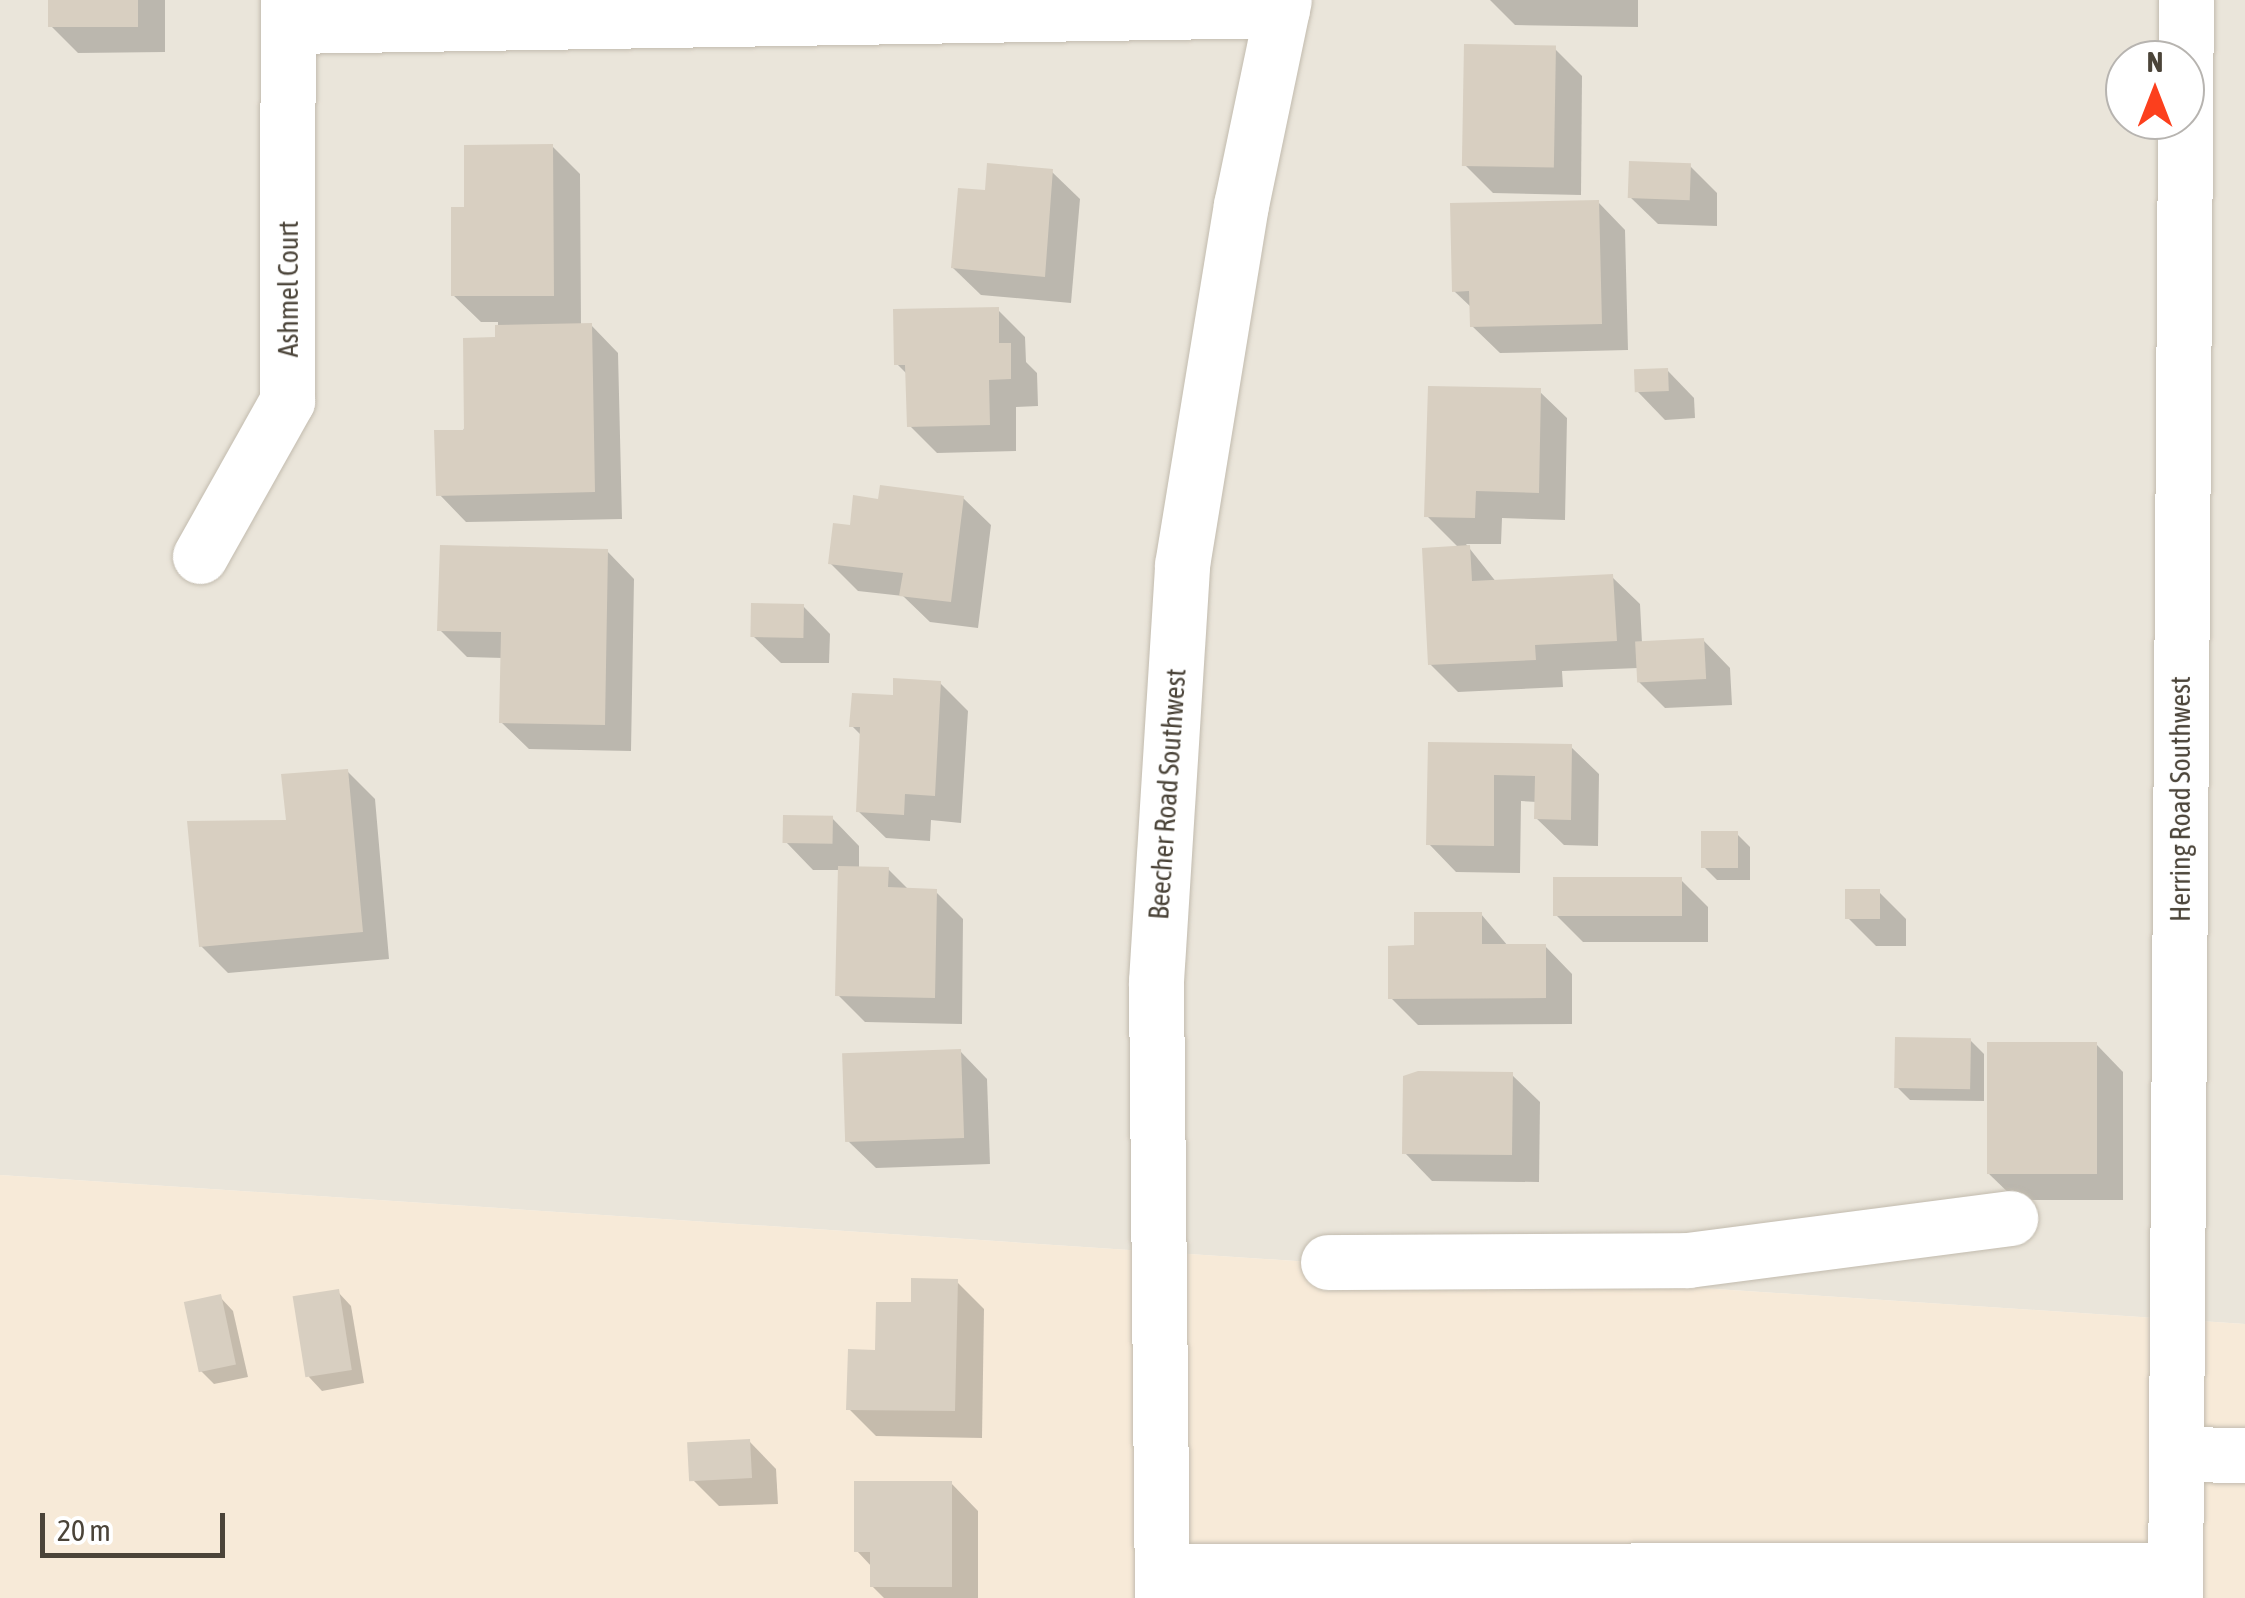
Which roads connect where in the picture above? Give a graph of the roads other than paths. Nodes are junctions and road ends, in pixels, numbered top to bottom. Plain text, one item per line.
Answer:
1 (2186, 0) edge
2 (1284, 5) edge
3 (288, 13) edge
4 (200, 556) dead end
5 (2010, 1218) dead end
6 (1328, 1262) dead end
7 (2176, 1454) junction
8 (2245, 1455) edge
9 (1162, 1584) edge
10 (1424, 1584) edge
11 (2175, 1584) edge

1 - 7 street, Herring Road Southwest
2 - 3 street
2 - 9 street, Beecher Road Southwest
3 - 4 street, Ashmel Court
5 - 6 street
7 - 8 street
7 - 11 street, Herring Road Southwest
9 - 10 street
10 - 11 street

